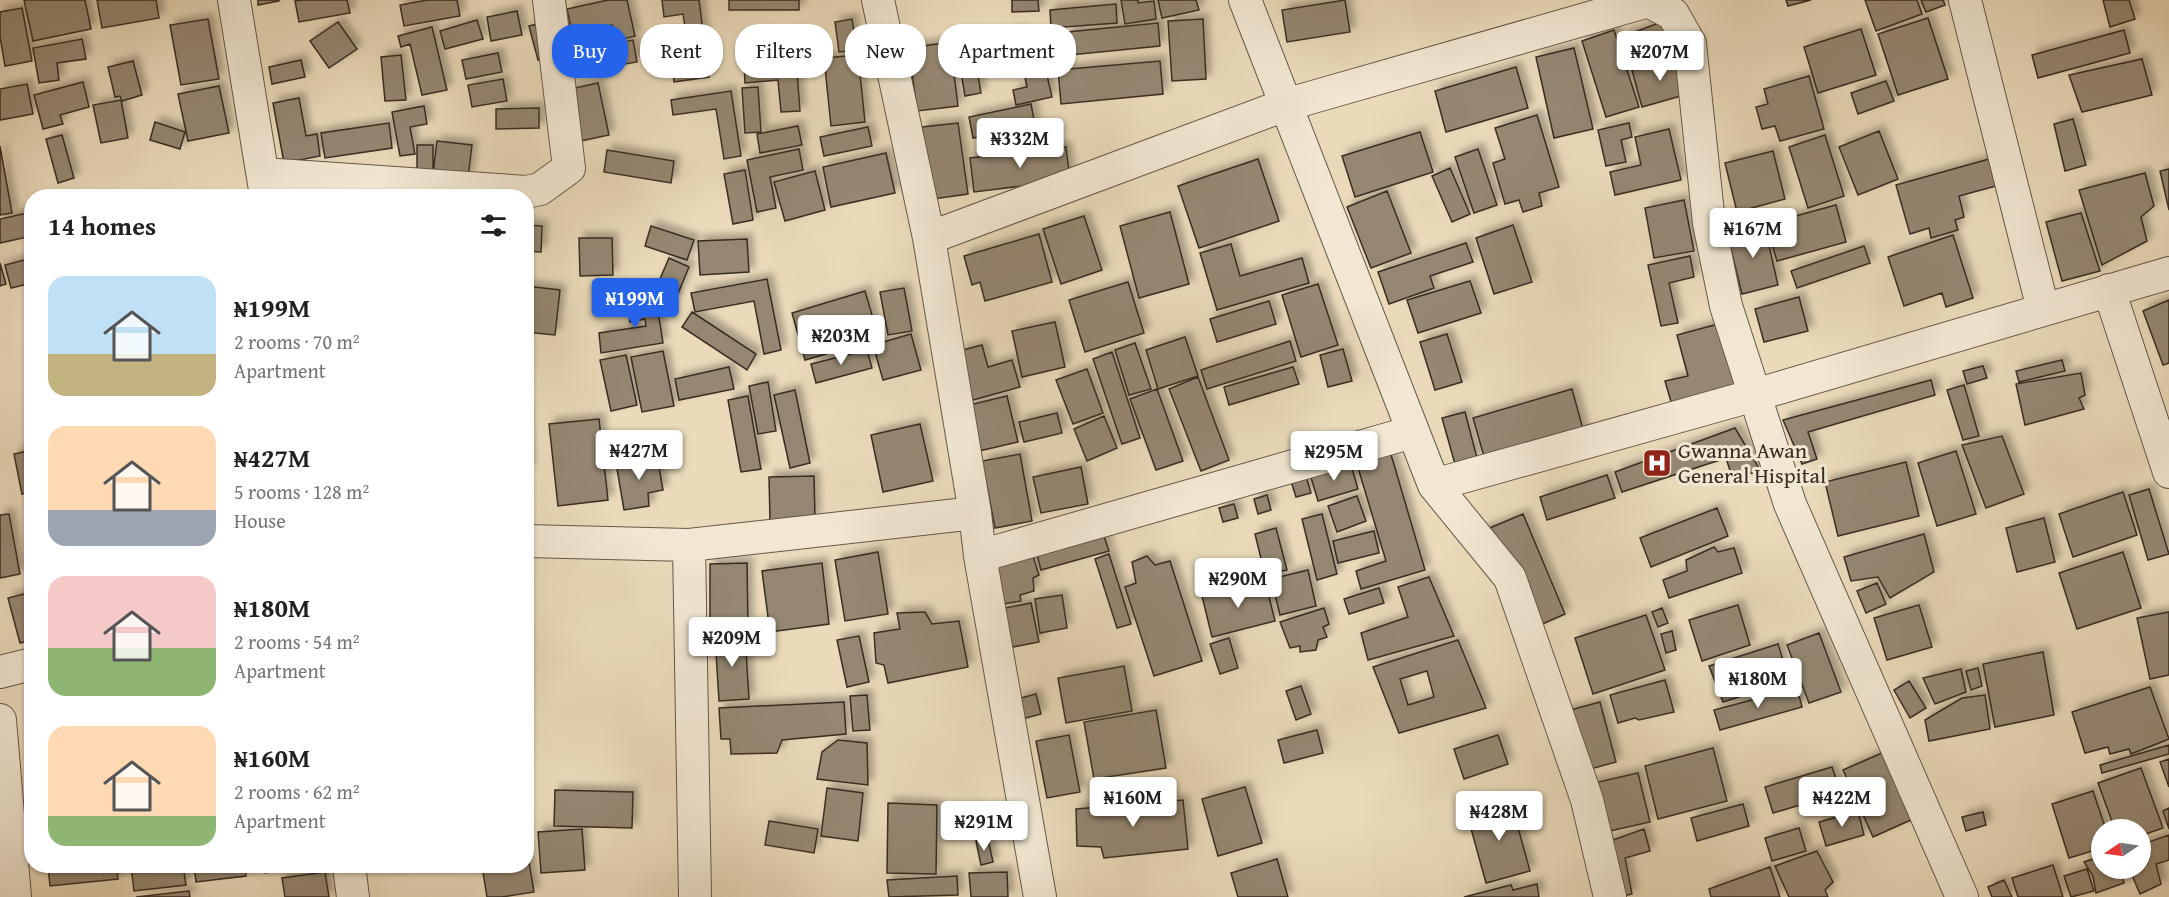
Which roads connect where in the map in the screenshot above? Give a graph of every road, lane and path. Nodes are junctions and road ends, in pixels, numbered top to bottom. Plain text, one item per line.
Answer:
1 (234, 0) edge
2 (549, 0) edge
3 (878, 0) edge
4 (1245, 0) edge
5 (1648, 0) edge
6 (1965, 0) edge
7 (1285, 105) junction
8 (264, 185) edge
9 (414, 189) edge
10 (534, 190) edge
11 (930, 238) junction
12 (2169, 273) edge
13 (2109, 290) junction
14 (2043, 309) junction
15 (1755, 395) junction
16 (1412, 432) junction
17 (2169, 472) edge
18 (1434, 485) junction
19 (975, 513) junction
20 (534, 541) edge
21 (689, 545) junction
22 (980, 556) junction
23 (24, 666) edge
24 (0, 672) edge
25 (0, 720) edge
26 (350, 873) edge
27 (15, 897) edge
28 (353, 897) edge
29 (695, 897) edge
30 (1040, 897) edge
31 (1610, 897) edge
32 (1962, 897) edge

1 - 8 street
2 - 10 street
3 - 11 street
4 - 7 street
5 - 7 street
5 - 15 street
6 - 14 street
7 - 11 street
7 - 16 street
8 - 9 street
11 - 19 street
12 - 13 street
13 - 14 street
13 - 17 street
14 - 15 street
15 - 18 street
15 - 32 street
16 - 18 street
16 - 22 street
18 - 31 street
19 - 21 street
19 - 22 street
20 - 21 street
21 - 29 street
22 - 30 street
23 - 24 street
25 - 27 street
26 - 28 street

